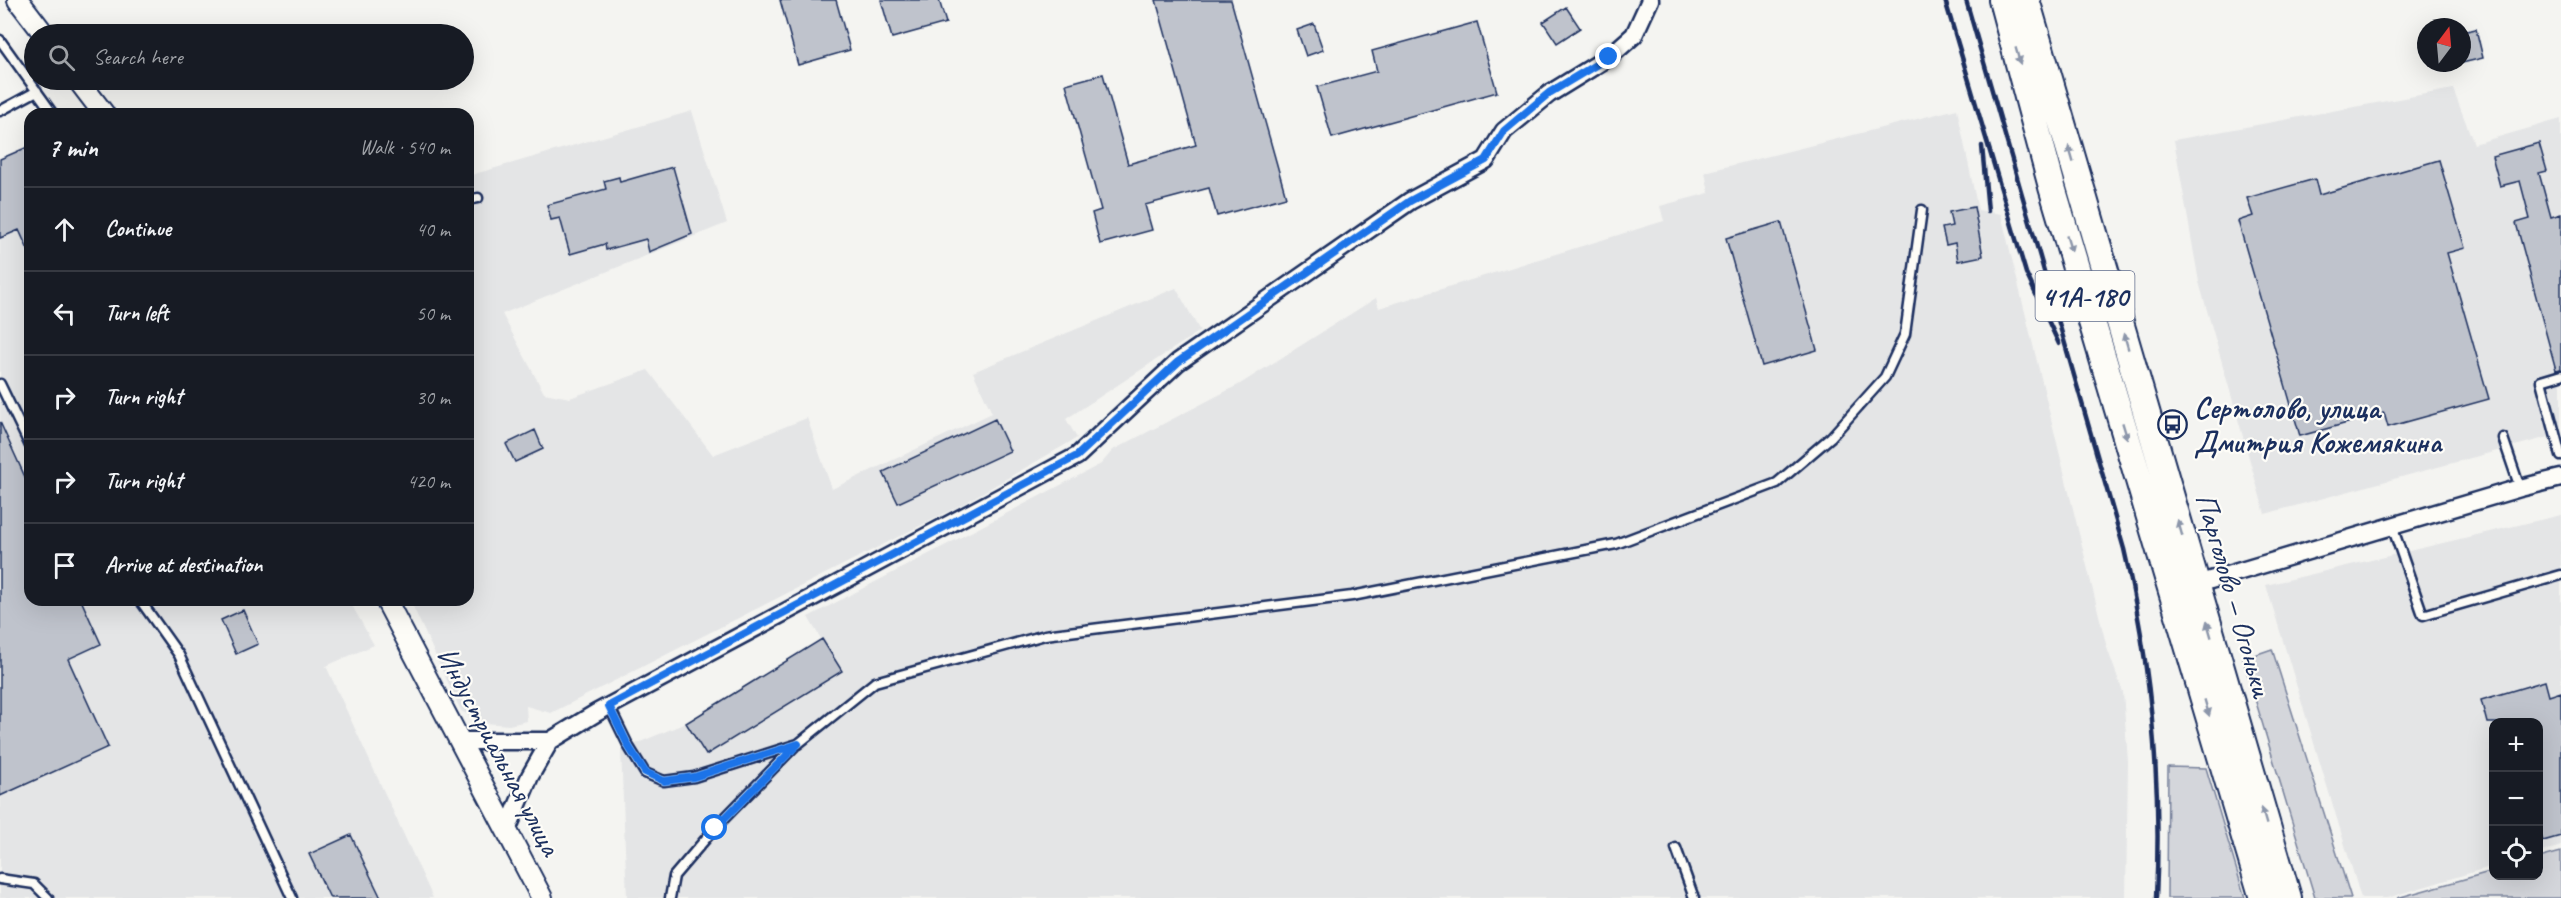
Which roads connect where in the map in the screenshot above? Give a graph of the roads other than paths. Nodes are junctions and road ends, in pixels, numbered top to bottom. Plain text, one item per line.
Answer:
1 (18, 0) edge
2 (1650, 0) edge
3 (2002, 0) edge
4 (2026, 0) edge
5 (36, 24) edge
6 (0, 40) edge
7 (24, 73) edge
8 (86, 90) edge
9 (37, 91) joint
10 (49, 108) edge
11 (99, 108) edge
12 (0, 111) edge
13 (478, 198) dead end
14 (474, 199) edge
15 (1922, 210) dead end
16 (2561, 375) edge
17 (0, 384) edge
18 (24, 434) edge
19 (2503, 438) dead end
20 (2561, 456) edge
21 (2561, 478) edge
22 (2520, 488) junction
23 (2392, 526) junction
24 (2561, 575) edge
25 (2196, 584) junction
26 (2172, 591) junction
27 (144, 606) edge
28 (389, 606) edge
29 (609, 706) junction
30 (460, 741) junction
31 (550, 741) junction
32 (798, 744) junction
33 (507, 830) junction
34 (1676, 848) dead end
35 (0, 879) edge
36 (48, 898) edge
37 (292, 898) edge
38 (542, 898) edge
39 (669, 898) edge
40 (1694, 898) edge
41 (2263, 898) edge
42 (2288, 898) edge

1 - 5 street
2 - 29 street
3 -> 26 main road, Парголово — Огоньки / 41А-180
25 -> 4 main road, Парголово — Огоньки / 41А-180
6 - 7 lane
8 - 11 street
9 - 10 lane
9 - 12 lane
13 - 14 lane
15 - 32 lane
16 - 20 lane
17 - 18 lane
19 - 22 lane
21 - 22 street
22 - 23 street
23 - 24 lane
23 - 25 street
25 - 26 street
42 -> 25 main road, Парголово — Огоньки / 41А-180
26 -> 41 main road, Парголово — Огоньки / 41А-180
27 - 37 lane
28 - 30 street, Индустриальная улица
29 - 31 street
29 - 32 lane
30 - 31 street
30 - 33 street, Индустриальная улица
31 - 33 street
32 - 39 lane
33 - 38 street, Индустриальная улица
34 - 40 lane
35 - 36 lane

